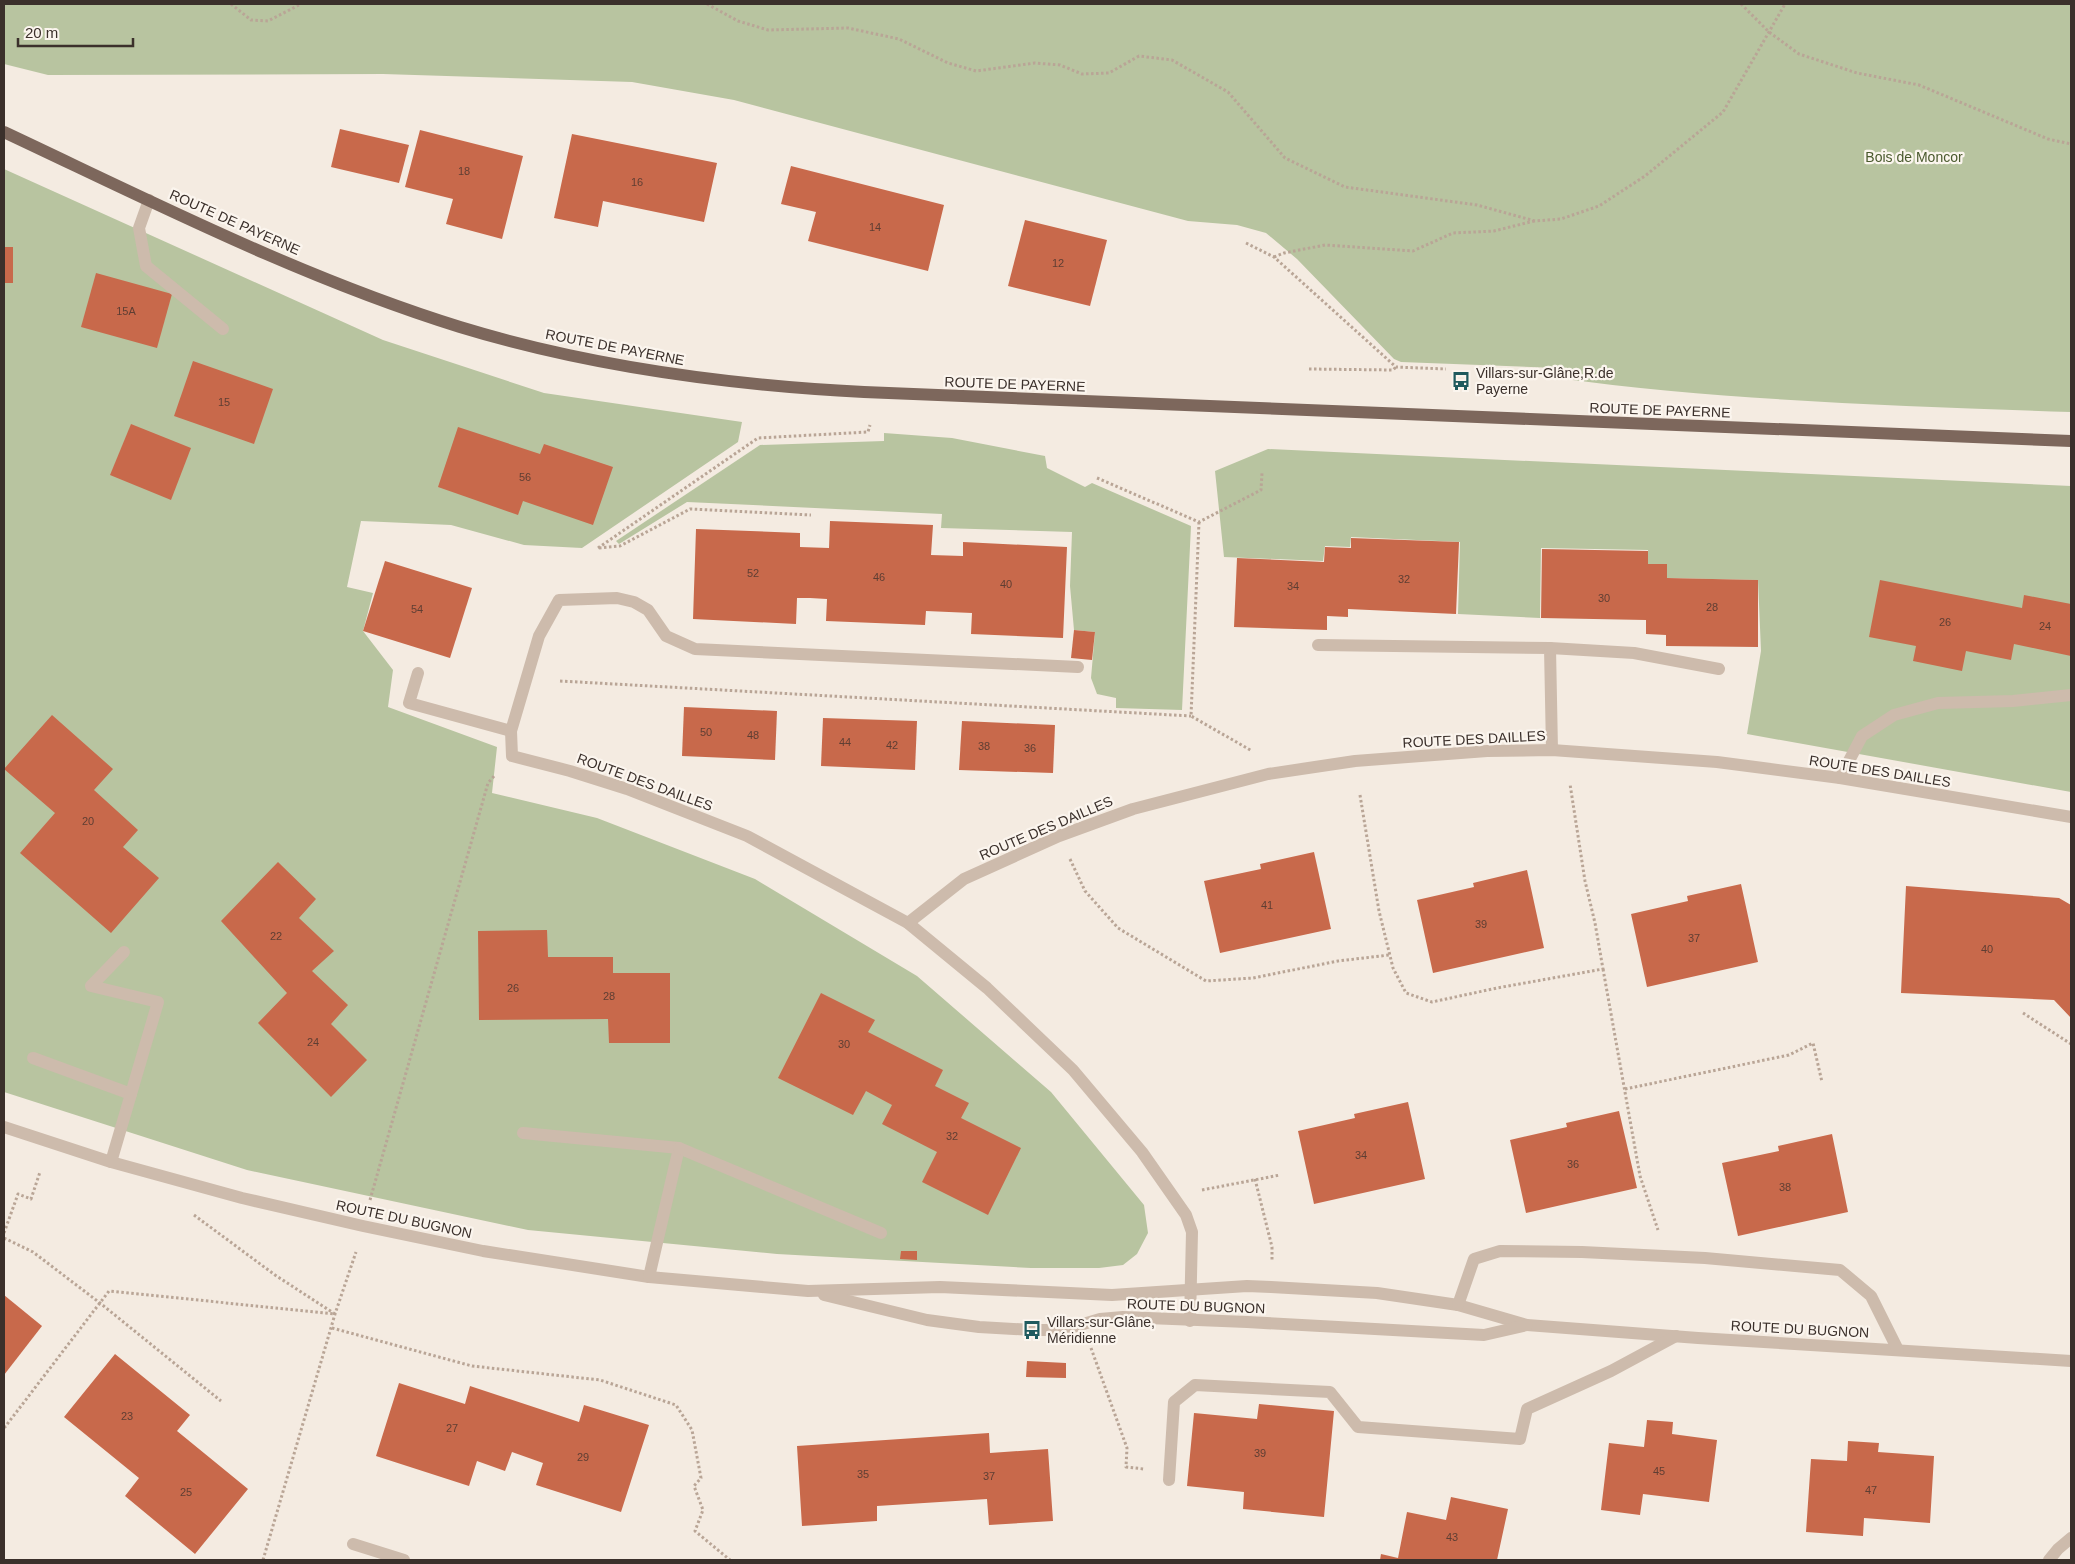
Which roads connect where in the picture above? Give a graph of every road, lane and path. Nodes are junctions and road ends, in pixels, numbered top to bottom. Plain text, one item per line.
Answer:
1 (231, 4) edge
2 (301, 4) edge
3 (707, 4) edge
4 (1741, 4) edge
5 (1785, 4) edge
6 (1769, 32) junction
7 (4, 132) edge
8 (2071, 144) edge
9 (149, 200) junction
10 (1535, 221) junction
11 (1246, 243) dead end
12 (1274, 256) junction
13 (223, 329) dead end
14 (1396, 366) junction
15 (1308, 369) dead end
16 (1446, 369) dead end
17 (870, 425) dead end
18 (2071, 441) edge
19 (1262, 473) dead end
20 (1097, 478) dead end
21 (811, 515) dead end
22 (1199, 522) junction
23 (1318, 644) dead end
24 (1550, 648) junction
25 (1078, 667) dead end
26 (1719, 669) dead end
27 (418, 673) dead end
28 (560, 681) dead end
29 (2071, 695) edge
30 (1191, 716) junction
31 (511, 731) junction
32 (1240, 744) dead end
33 (1552, 750) junction
34 (512, 756) junction
35 (1840, 778) junction
36 (1570, 784) dead end
37 (1360, 795) dead end
38 (2071, 817) edge
39 (1068, 854) dead end
40 (908, 923) junction
41 (124, 952) dead end
42 (1389, 955) junction
43 (1603, 970) junction
44 (2024, 1013) dead end
45 (2071, 1044) edge
46 (33, 1058) dead end
47 (1822, 1082) dead end
48 (1625, 1089) junction
49 (131, 1094) junction
50 (4, 1127) edge
51 (523, 1133) dead end
52 (679, 1148) junction
53 (111, 1162) junction
54 (40, 1172) dead end
55 (1280, 1175) dead end
56 (1255, 1179) junction
57 (1197, 1192) dead end
58 (194, 1215) dead end
59 (363, 1226) junction
60 (4, 1233) edge
61 (881, 1233) dead end
62 (4, 1238) edge
63 (1666, 1256) junction
64 (1272, 1268) dead end
65 (649, 1277) junction
66 (1191, 1289) junction
67 (808, 1291) junction
68 (100, 1303) junction
69 (1458, 1305) junction
70 (335, 1314) junction
71 (1190, 1321) junction
72 (1527, 1324) junction
73 (332, 1328) junction
74 (1676, 1336) junction
75 (1090, 1343) dead end
76 (1898, 1350) junction
77 (2071, 1361) edge
78 (221, 1401) dead end
79 (4, 1426) edge
80 (1169, 1475) joint
81 (2071, 1538) edge
82 (353, 1544) dead end
83 (263, 1560) edge
84 (404, 1560) edge
85 (730, 1560) edge
86 (2049, 1560) edge

1 - 2 path
3 - 10 path
4 - 6 path
5 - 6 path
6 - 8 path
6 - 10 path
7 - 9 main road, ROUTE DE PAYERNE
9 - 13 street
9 - 18 main road, ROUTE DE PAYERNE
10 - 12 path
11 - 12 path
12 - 14 path
14 - 15 path
14 - 16 path
17 - 21 path
19 - 22 path
20 - 22 path
22 - 30 path
23 - 24 street
24 - 26 street
24 - 33 street
25 - 31 street
27 - 31 street
28 - 30 path
29 - 35 street
30 - 32 path
31 - 34 street
33 - 35 street, ROUTE DES DAILLES
33 - 40 street, ROUTE DES DAILLES
34 - 40 street, ROUTE DES DAILLES
34 - 59 path
35 - 38 street, ROUTE DES DAILLES
36 - 43 path
37 - 42 path
39 - 42 path
40 - 66 street, ROUTE DES DAILLES
41 - 49 street
42 - 43 path
43 - 48 path
44 - 45 path
46 - 49 street
47 - 48 path
48 - 63 path
49 - 53 street
50 - 53 street, ROUTE DU BUGNON
51 - 52 street
52 - 61 street
52 - 65 street
53 - 59 street, ROUTE DU BUGNON
54 - 60 path
55 - 56 path
56 - 57 path
56 - 64 path
58 - 70 path
59 - 65 street, ROUTE DU BUGNON
59 - 70 path
62 - 68 path
63 - 69 street
63 - 76 street
65 - 67 street, ROUTE DU BUGNON
66 - 67 street, ROUTE DU BUGNON
66 - 69 street, ROUTE DU BUGNON
66 - 71 street, ROUTE DES DAILLES
67 - 71 street, ROUTE DU BUGNON
68 - 70 path
68 - 78 path
68 - 79 path
69 - 72 street, ROUTE DU BUGNON
70 - 73 path
71 - 72 street, ROUTE DU BUGNON
72 - 74 street, ROUTE DU BUGNON
73 - 83 path
73 - 85 path
74 - 76 street, ROUTE DU BUGNON
74 - 80 street
75 - 80 path
76 - 77 street, ROUTE DU BUGNON
81 - 86 street
82 - 84 street

